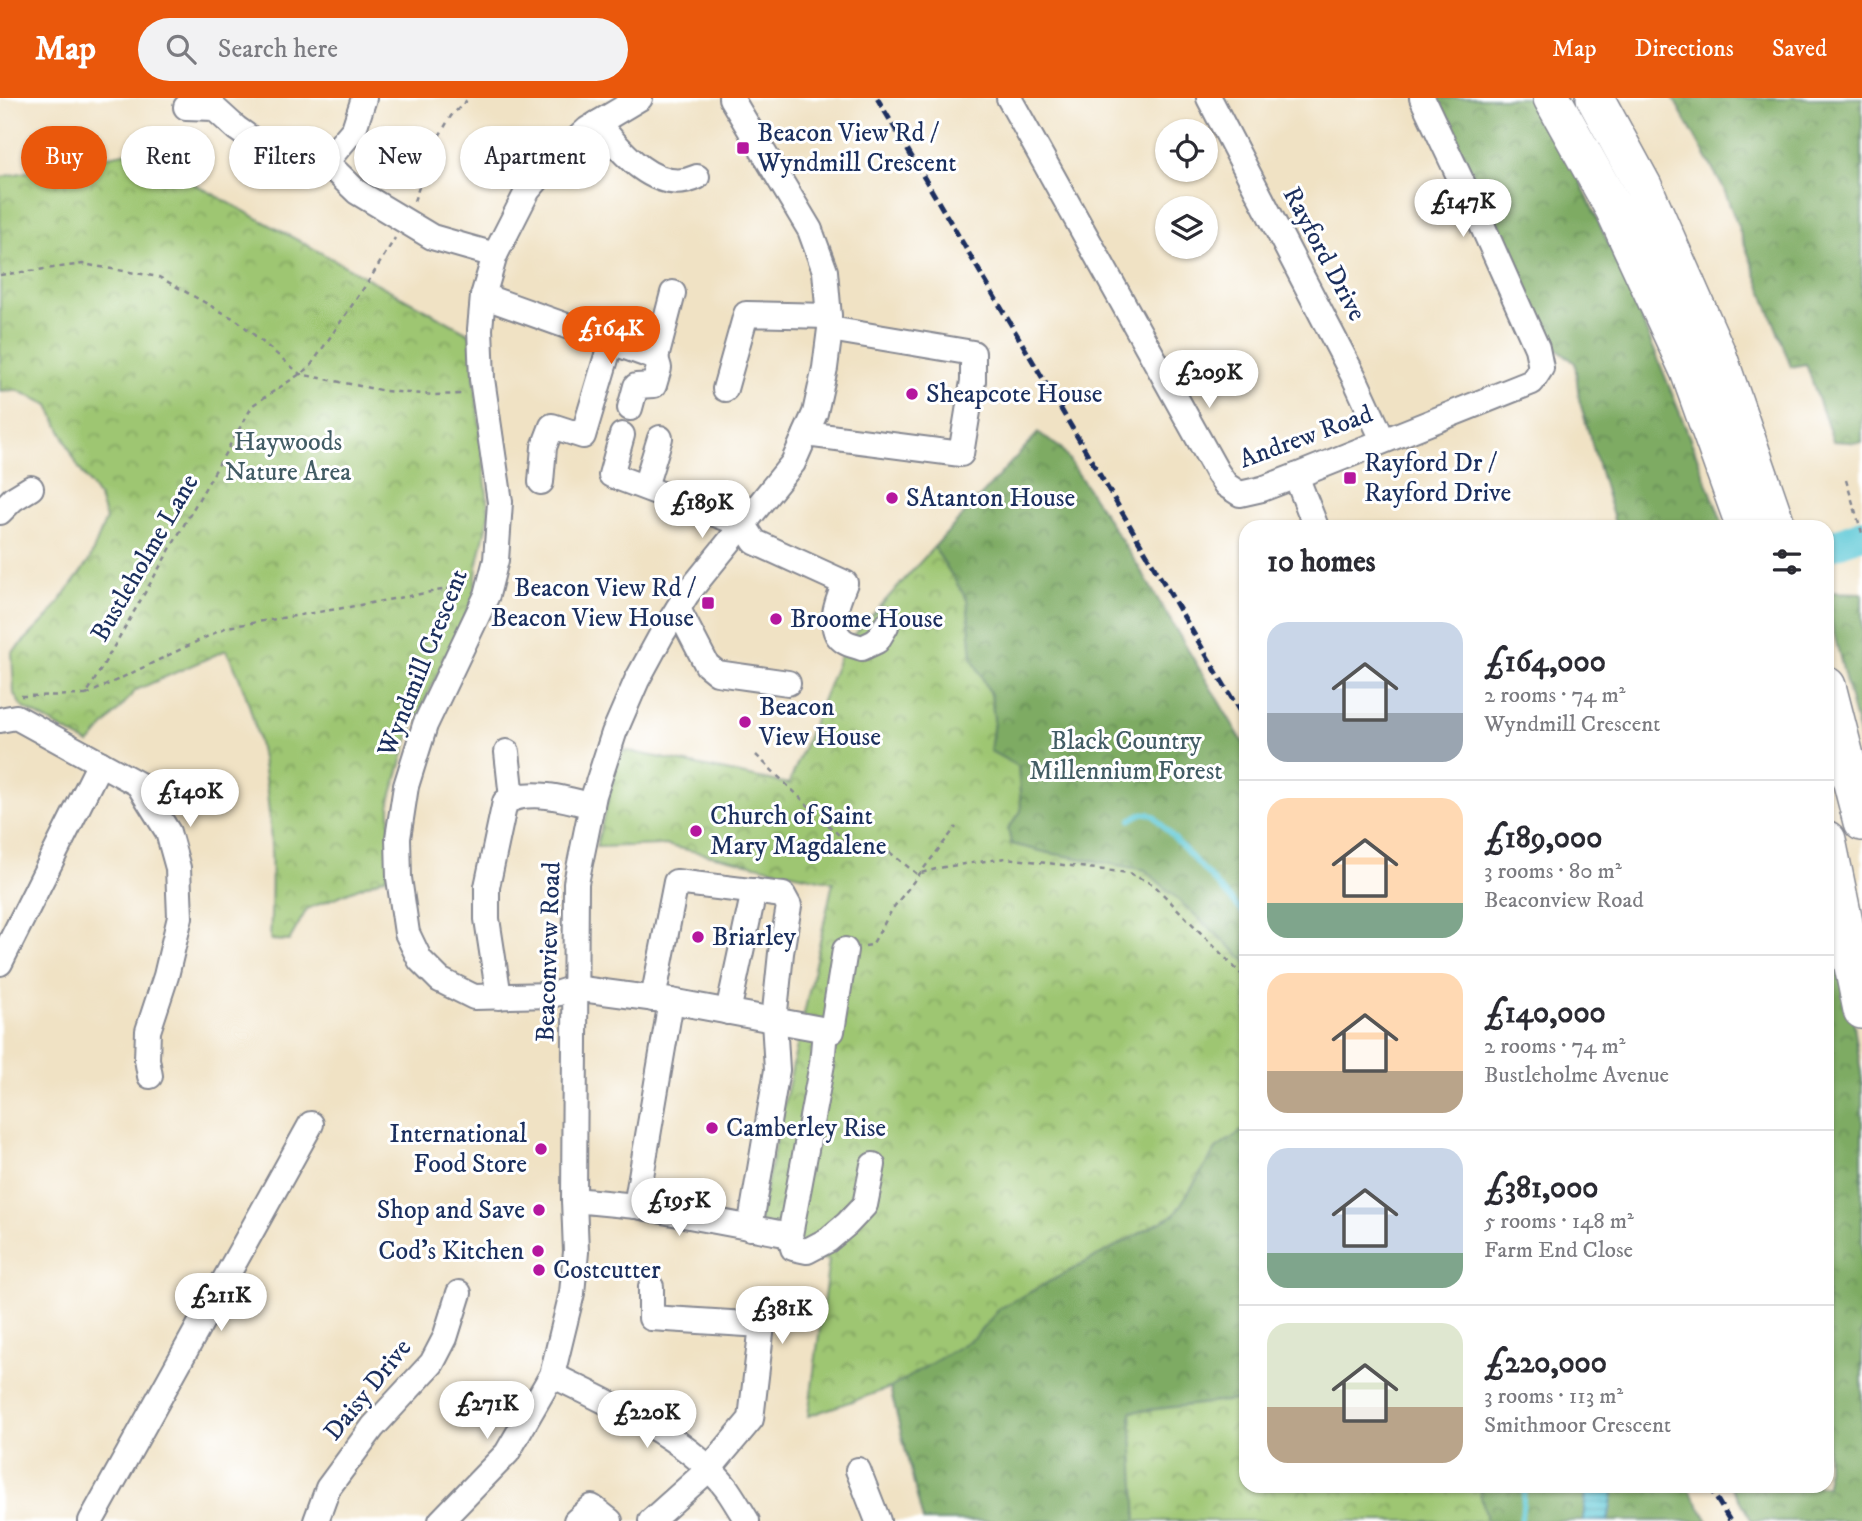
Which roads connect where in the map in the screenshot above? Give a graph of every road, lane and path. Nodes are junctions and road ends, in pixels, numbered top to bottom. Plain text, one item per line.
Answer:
1 (364, 98) edge
2 (470, 98) edge
3 (639, 98) edge
4 (731, 98) edge
5 (1010, 98) edge
6 (1209, 98) edge
7 (1422, 98) edge
8 (1552, 98) edge
9 (1595, 98) edge
10 (186, 107) dead end
11 (598, 123) junction
12 (234, 126) edge
13 (340, 146) edge
14 (340, 175) edge
15 (697, 177) dead end
16 (405, 221) junction
17 (495, 255) junction
18 (0, 275) edge
19 (673, 293) dead end
20 (483, 296) junction
21 (829, 323) junction
22 (611, 342) junction
23 (656, 358) junction
24 (300, 374) junction
25 (725, 389) dead end
26 (485, 393) junction
27 (630, 408) dead end
28 (806, 434) junction
29 (622, 435) dead end
30 (660, 438) dead end
31 (1384, 440) junction
32 (1296, 476) junction
33 (1846, 480) dead end
34 (541, 482) dead end
35 (645, 487) junction
36 (1313, 520) edge
37 (1742, 520) edge
38 (1775, 520) edge
39 (744, 525) junction
40 (1862, 533) edge
41 (491, 579) junction
42 (678, 609) junction
43 (886, 626) dead end
44 (788, 683) dead end
45 (86, 695) junction
46 (12, 696) dead end
47 (1834, 714) edge
48 (0, 720) edge
49 (508, 752) dead end
50 (757, 755) dead end
51 (100, 763) junction
52 (512, 798) junction
53 (592, 806) junction
54 (1862, 821) edge
55 (956, 827) dead end
56 (917, 874) junction
57 (1834, 874) edge
58 (754, 891) junction
59 (845, 950) joint
60 (10, 955) edge
61 (1239, 972) edge
62 (574, 988) junction
63 (499, 996) junction
64 (662, 1000) junction
65 (1862, 1010) edge
66 (728, 1012) junction
67 (774, 1021) junction
68 (825, 1030) junction
69 (150, 1076) dead end
70 (311, 1124) dead end
71 (873, 1165) dead end
72 (574, 1200) junction
73 (636, 1206) junction
74 (750, 1228) junction
75 (790, 1235) junction
76 (651, 1287) dead end
77 (459, 1293) dead end
78 (552, 1375) junction
79 (709, 1469) junction
80 (858, 1470) dead end
81 (91, 1521) edge
82 (316, 1521) edge
83 (441, 1521) edge
84 (576, 1521) edge
85 (610, 1521) edge
86 (651, 1521) edge
87 (747, 1521) edge
88 (878, 1521) edge

1 - 13 street
2 - 16 path, Bustleholme Lane
3 - 11 street, Wyndmill Crescent
4 - 21 street, Beaconview Road
5 - 32 street, Andrew Road
6 - 31 street, Rayford Drive
7 - 31 street, Andrew Road
8 - 37 highway
9 - 38 highway
10 - 12 street
11 - 15 street
11 - 17 street, Wyndmill Crescent
14 - 16 street
16 - 17 street
16 - 24 path, Bustleholme Lane
17 - 20 street, Wyndmill Crescent
18 - 24 path
19 - 23 street
20 - 22 street
20 - 26 street, Wyndmill Crescent
21 - 25 street
21 - 28 street, Beaconview Road
21 - 28 street
22 - 23 street
22 - 34 street
23 - 27 street
24 - 26 path
24 - 45 path, Bustleholme Lane
26 - 41 street, Wyndmill Crescent
28 - 39 street, Beaconview Road
29 - 35 street
30 - 35 street
31 - 32 street, Andrew Road
32 - 36 street
33 - 40 path
35 - 39 street
39 - 42 street, Beaconview Road
39 - 43 street
41 - 45 path
41 - 63 street, Wyndmill Crescent
42 - 44 street
42 - 53 street, Beaconview Road
45 - 46 path
47 - 54 highway
48 - 51 street
49 - 52 street
50 - 56 path
51 - 60 street
51 - 69 street
52 - 53 street
52 - 63 street
53 - 62 street, Beaconview Road
55 - 56 path
56 - 59 path
56 - 61 path
57 - 65 highway
58 - 64 street
58 - 66 street
58 - 67 street
59 - 68 street
62 - 63 street, Wyndmill Crescent
62 - 64 street, Wyndmill Crescent
62 - 72 street, Beaconview Road
64 - 66 street, Wyndmill Crescent
64 - 73 street
66 - 67 street, Wyndmill Crescent
67 - 68 street, Wyndmill Crescent
67 - 74 street
68 - 75 street
70 - 81 street
71 - 75 street
72 - 73 street
72 - 78 street, Beaconview Road
73 - 74 street
74 - 75 street
76 - 79 street
77 - 82 street, Daisy Drive
78 - 79 street
78 - 83 street, Beaconview Road
79 - 86 street
79 - 87 street
80 - 88 street
84 - 85 street

